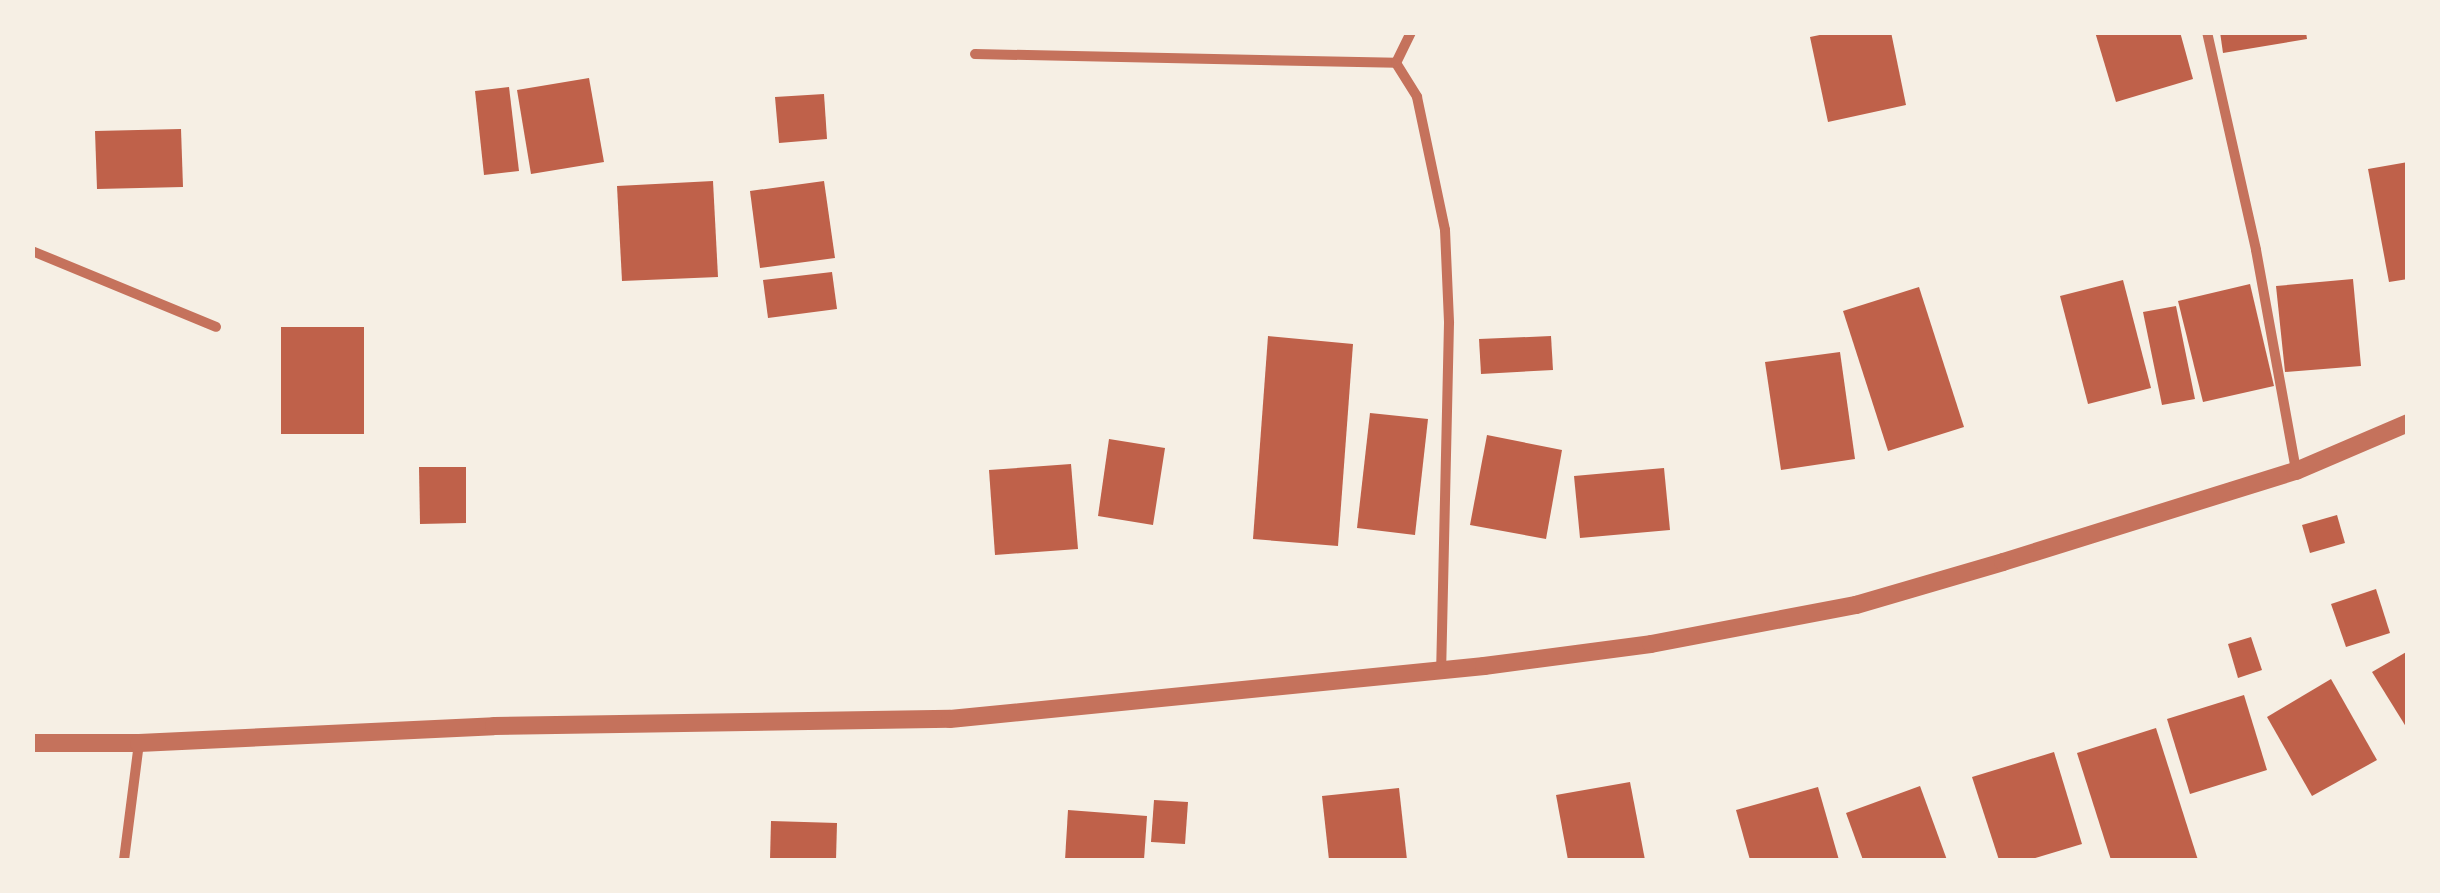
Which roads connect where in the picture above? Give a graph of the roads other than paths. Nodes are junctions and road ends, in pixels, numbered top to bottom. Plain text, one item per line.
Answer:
1 (1411, 32) edge
2 (2207, 32) edge
3 (975, 54) dead end
4 (1396, 63) junction
5 (32, 251) edge
6 (216, 327) dead end
7 (2408, 423) edge
8 (2296, 471) junction
9 (1442, 670) junction
10 (32, 743) edge
11 (139, 743) junction
12 (124, 860) edge

1 - 4 street
2 - 8 street
3 - 4 street
4 - 9 street
5 - 6 street
7 - 8 street
8 - 9 street
9 - 11 street
10 - 11 street
11 - 12 street

